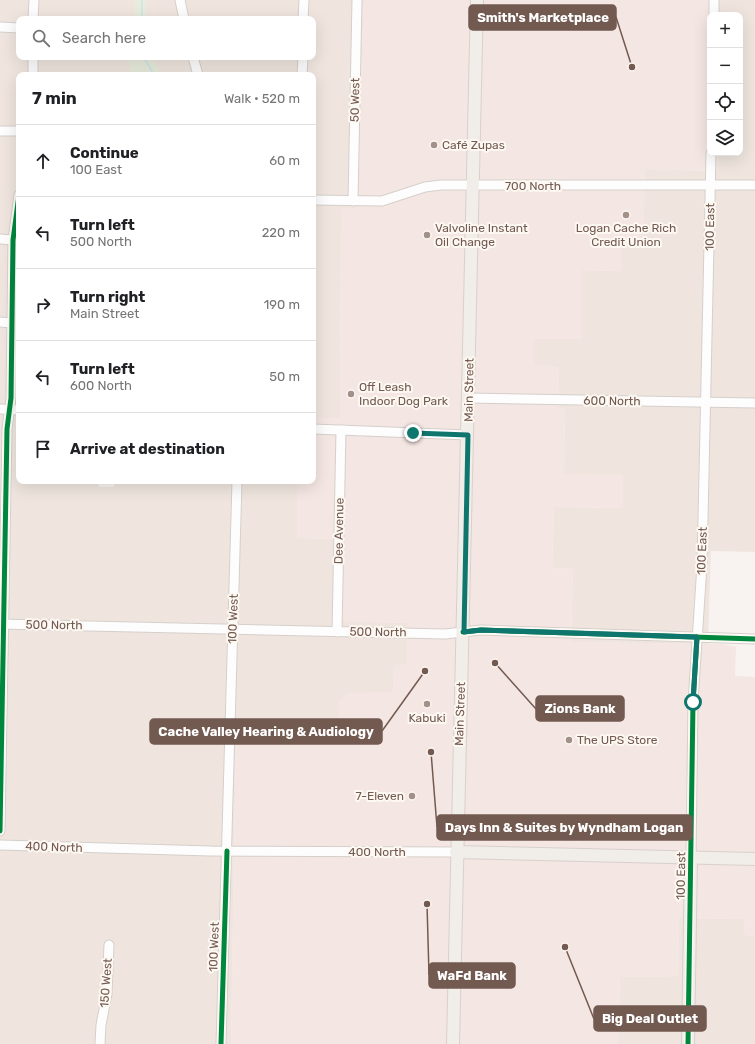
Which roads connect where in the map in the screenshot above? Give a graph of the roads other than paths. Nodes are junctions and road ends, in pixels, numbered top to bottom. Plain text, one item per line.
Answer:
1 (34, 0) edge
2 (180, 0) edge
3 (304, 0) edge
4 (357, 0) edge
5 (477, 0) edge
6 (714, 0) edge
7 (714, 12) edge
8 (33, 16) edge
9 (183, 16) edge
10 (303, 16) edge
11 (0, 27) edge
12 (16, 28) edge
13 (33, 60) edge
14 (194, 60) edge
15 (303, 60) edge
16 (33, 72) edge
17 (197, 72) edge
18 (302, 72) edge
19 (0, 131) edge
20 (16, 131) edge
21 (711, 156) edge
22 (711, 185) junction
23 (755, 185) edge
24 (474, 186) junction
25 (316, 200) edge
26 (354, 201) junction
27 (16, 218) edge
28 (0, 239) edge
29 (13, 240) junction
30 (0, 322) edge
31 (12, 323) junction
32 (468, 398) junction
33 (706, 402) junction
34 (755, 403) edge
35 (0, 409) edge
36 (15, 410) edge
37 (316, 429) edge
38 (341, 430) junction
39 (468, 435) junction
40 (238, 484) edge
41 (2, 624) edge
42 (232, 629) junction
43 (337, 632) junction
44 (464, 632) junction
45 (697, 637) junction
46 (755, 639) edge
47 (0, 831) edge
48 (0, 845) edge
49 (227, 851) junction
50 (456, 852) junction
51 (691, 858) junction
52 (755, 859) edge
53 (109, 945) dead end
54 (100, 1044) edge
55 (222, 1044) edge
56 (453, 1044) edge
57 (688, 1044) edge

1 - 8 street
2 - 9 street
3 - 10 street
4 - 26 street, 50 West
5 - 24 main road, Main Street
6 - 7 street
11 - 12 street
13 - 16 street
14 - 17 street
15 - 18 street
19 - 20 street
21 - 22 street, 100 East
22 - 23 street, 700 North
22 - 24 street, 700 North
22 - 33 street, 100 East
24 - 26 street, 700 North
24 - 32 main road, Main Street
25 - 26 street, 700 North
27 - 29 street
28 - 29 street
29 - 31 street
30 - 31 street
31 - 36 street
32 - 33 street, 600 North
32 - 39 main road, Main Street
33 - 34 street, 600 North
33 - 45 street, 100 East
35 - 36 street
36 - 41 street
37 - 38 street
38 - 39 street
38 - 43 street, Dee Avenue
39 - 44 main road, Main Street
40 - 42 street, 100 West
41 - 42 street, 500 North
41 - 47 street
42 - 43 street, 500 North
42 - 49 street, 100 West
43 - 44 street, 500 North
44 - 45 street, 500 North
44 - 50 main road, Main Street
45 - 46 street, 500 North
45 - 51 street, 100 East
48 - 49 street, 400 North
49 - 50 street, 400 North
49 - 55 street, 100 West
50 - 51 main road, 400 North
50 - 56 main road, Main Street
51 - 52 main road, 400 North
51 - 57 main road, 100 East
53 - 54 street, 150 West

